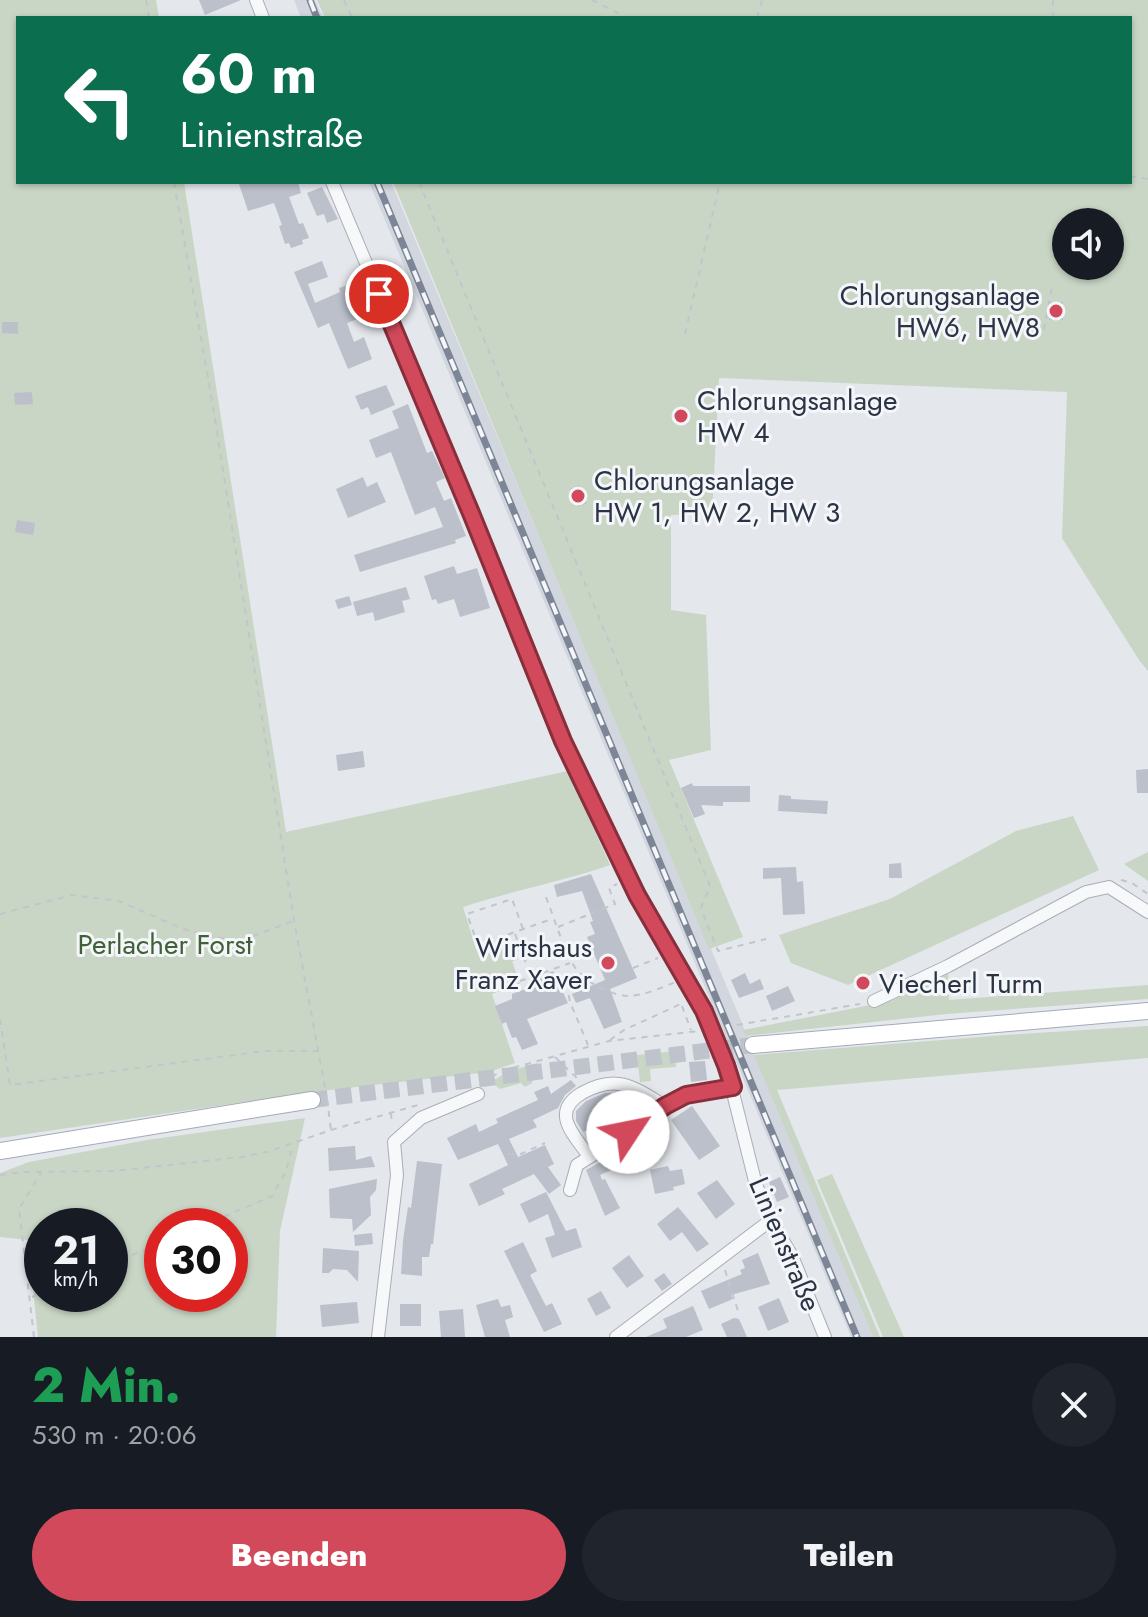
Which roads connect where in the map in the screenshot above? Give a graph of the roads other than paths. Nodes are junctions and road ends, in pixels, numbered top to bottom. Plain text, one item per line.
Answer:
1 (333, 184) edge
2 (1148, 912) edge
3 (874, 1001) road end
4 (1148, 1011) edge
5 (753, 1045) tunnel mouth
6 (733, 1087) junction
7 (475, 1089) road end
8 (312, 1100) tunnel mouth
9 (665, 1106) junction
10 (0, 1151) edge
11 (589, 1156) junction
12 (570, 1190) dead end
13 (771, 1220) junction
14 (378, 1337) edge
15 (616, 1337) edge
16 (825, 1337) edge

1 - 6 street, Linienstraße, bridge
2 - 3 street
4 - 5 main road
6 - 9 street
6 - 13 street, Linienstraße
7 - 14 street
8 - 10 main road
9 - 11 street
9 - 11 street
11 - 12 street
13 - 15 street
13 - 16 street, Linienstraße

